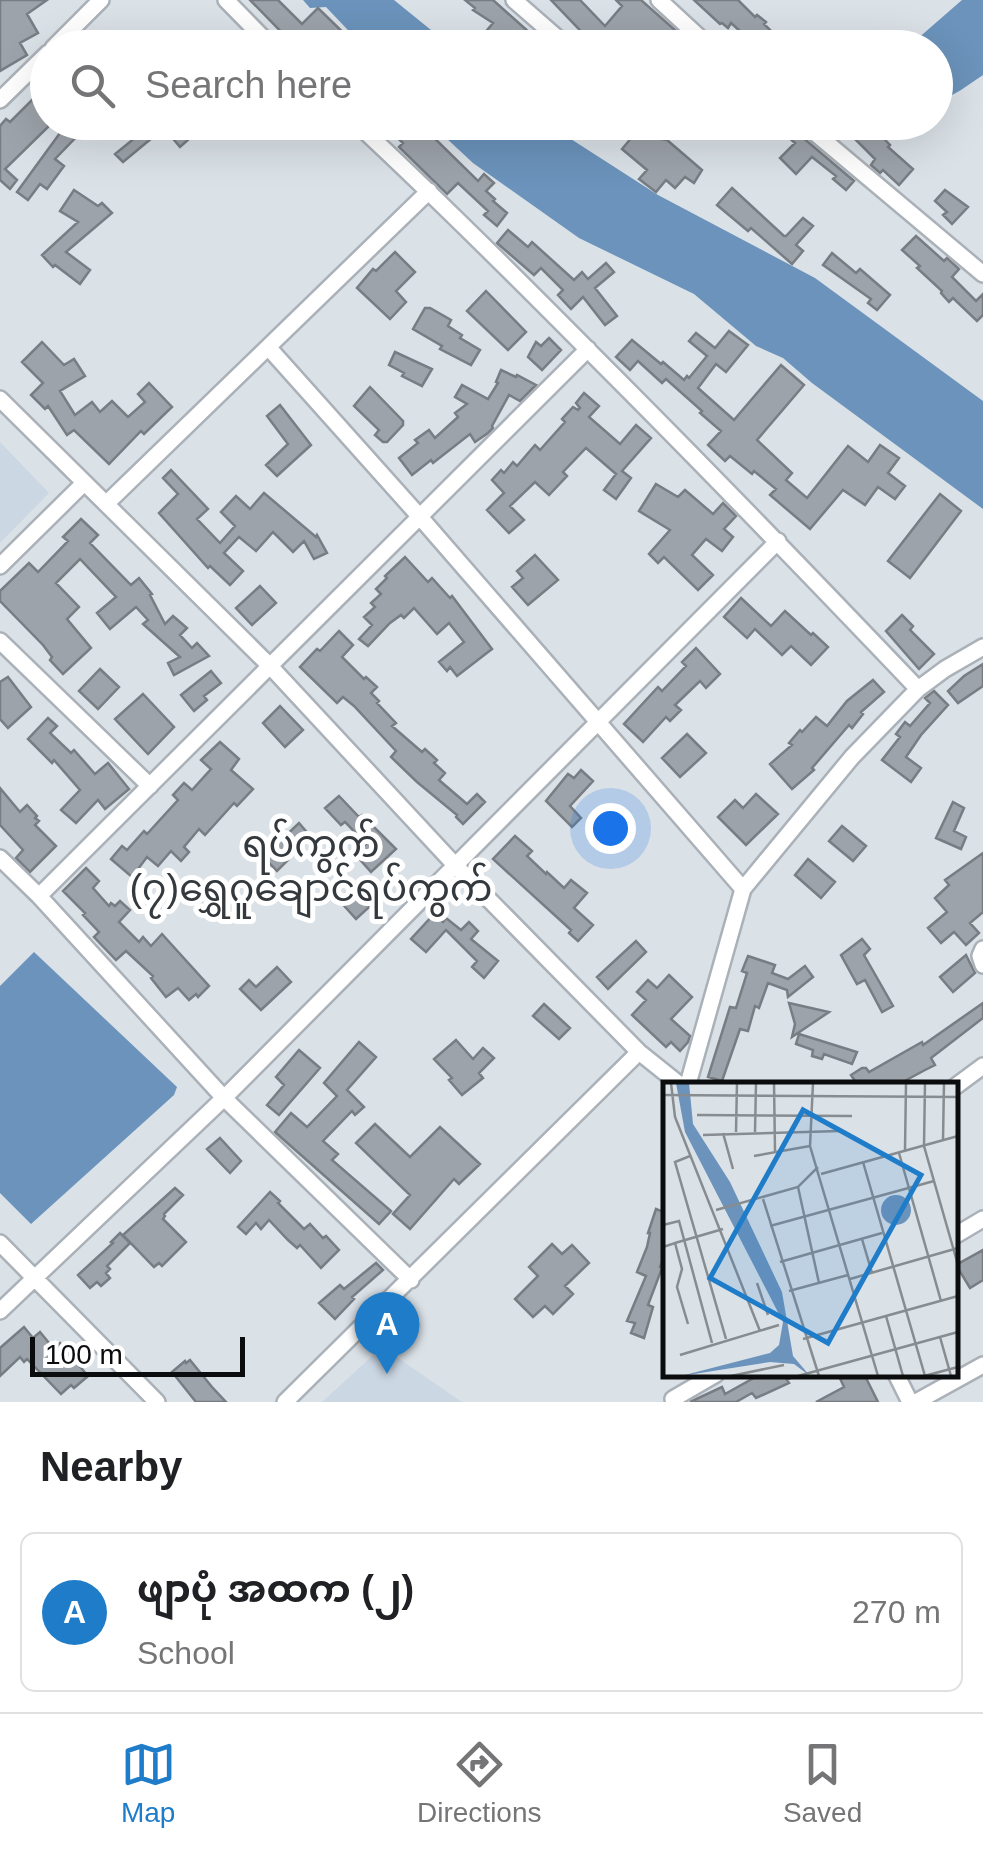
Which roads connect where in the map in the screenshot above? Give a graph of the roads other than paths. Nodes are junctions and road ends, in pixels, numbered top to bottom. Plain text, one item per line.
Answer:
1 (101, 0) edge
2 (226, 0) edge
3 (514, 0) edge
4 (659, 0) edge
5 (70, 30) edge
6 (256, 30) edge
7 (548, 30) edge
8 (690, 30) edge
9 (30, 70) edge
10 (0, 100) edge
11 (375, 140) edge
12 (823, 140) edge
13 (430, 191) junction
14 (983, 274) edge
15 (268, 347) junction
16 (588, 349) junction
17 (0, 399) edge
18 (84, 484) junction
19 (106, 504) junction
20 (420, 517) junction
21 (778, 541) junction
22 (0, 566) edge
23 (0, 640) edge
24 (983, 647) edge
25 (270, 666) junction
26 (918, 690) junction
27 (598, 723) junction
28 (150, 786) junction
29 (0, 858) edge
30 (454, 864) junction
31 (743, 889) junction
32 (38, 896) junction
33 (983, 949) edge
34 (983, 965) edge
35 (639, 1052) junction
36 (983, 1066) edge
37 (677, 1082) edge
38 (689, 1082) edge
39 (958, 1085) edge
40 (224, 1098) junction
41 (983, 1219) edge
42 (958, 1234) edge
43 (0, 1243) edge
44 (34, 1278) junction
45 (411, 1280) junction
46 (0, 1311) edge
47 (983, 1365) edge
48 (711, 1377) edge
49 (898, 1377) edge
50 (673, 1399) dead end
51 (156, 1402) edge
52 (285, 1402) edge
53 (913, 1402) edge

1 - 5 street
2 - 6 street
3 - 7 street
4 - 8 street
9 - 10 street
11 - 13 street
12 - 14 street
13 - 15 street
13 - 16 street
15 - 19 street
15 - 20 street
16 - 20 street
16 - 21 street
17 - 18 street
18 - 19 street
18 - 22 street
19 - 25 street
20 - 25 street
20 - 27 street
21 - 26 street
21 - 27 street
23 - 28 street
24 - 26 street
25 - 28 street
25 - 30 street
26 - 31 street
27 - 30 street
27 - 31 street
28 - 32 street
29 - 32 street
30 - 35 street
30 - 40 street
31 - 38 street
32 - 40 street
33 - 34 street
35 - 37 street
35 - 45 street
36 - 39 street
40 - 44 street
40 - 45 street
41 - 42 street
43 - 44 street
44 - 46 street
44 - 51 street
45 - 52 street
47 - 53 street
48 - 50 street
49 - 53 street

